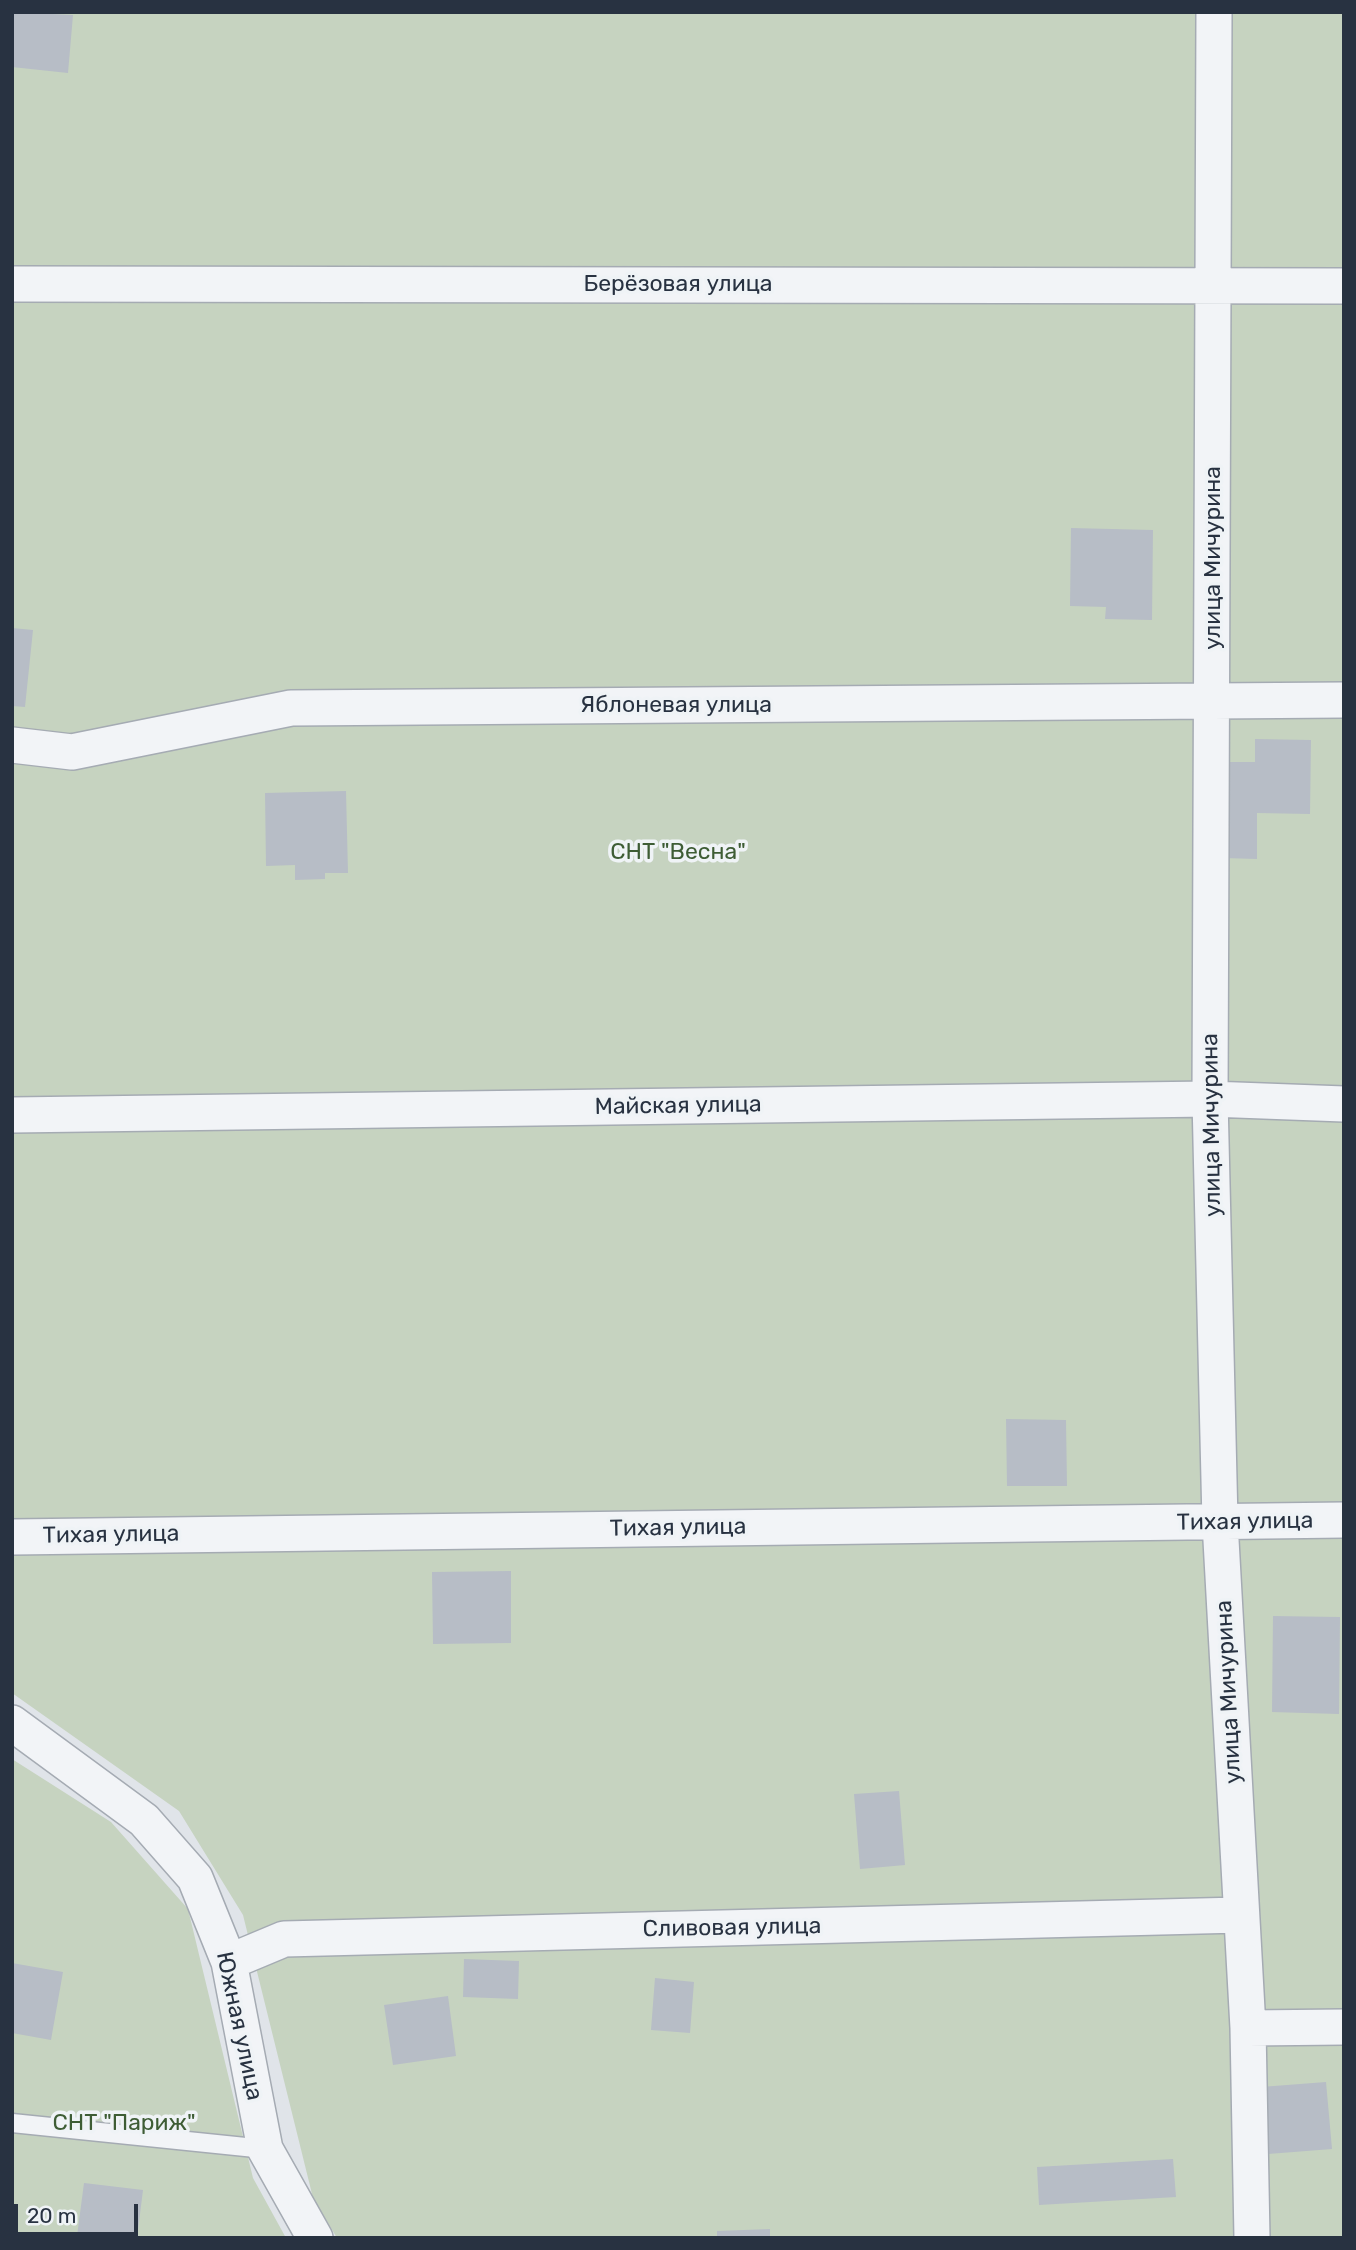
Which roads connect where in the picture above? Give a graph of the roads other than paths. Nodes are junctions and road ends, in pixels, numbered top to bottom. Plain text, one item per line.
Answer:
1 (1214, 12) edge
2 (12, 284) edge
3 (1214, 285) junction
4 (1344, 286) edge
5 (1344, 700) edge
6 (1213, 701) junction
7 (12, 745) edge
8 (1210, 1099) junction
9 (1344, 1104) edge
10 (12, 1115) edge
11 (1344, 1520) edge
12 (1220, 1522) junction
13 (12, 1536) edge
14 (12, 1723) edge
15 (1240, 1915) junction
16 (229, 1962) junction
17 (1344, 2027) edge
18 (1248, 2028) junction
19 (12, 2123) edge
20 (265, 2150) junction
21 (316, 2238) edge
22 (1252, 2238) edge

1 - 3 street, улица Мичурина
2 - 3 street, Берёзовая улица
3 - 4 street, Берёзовая улица
3 - 6 street, улица Мичурина
5 - 6 street, Яблоневая улица
6 - 7 street, Яблоневая улица
6 - 8 street, улица Мичурина
8 - 9 street, Майская улица
8 - 10 street, Майская улица
8 - 12 street, улица Мичурина
11 - 12 street, Тихая улица
12 - 13 street, Тихая улица
12 - 15 street, улица Мичурина
14 - 16 street, Южная улица
15 - 16 street, Сливовая улица
15 - 18 street, улица Мичурина
16 - 20 street, Южная улица
17 - 18 street
18 - 22 street, улица Мичурина
19 - 20 lane
20 - 21 street, Южная улица

